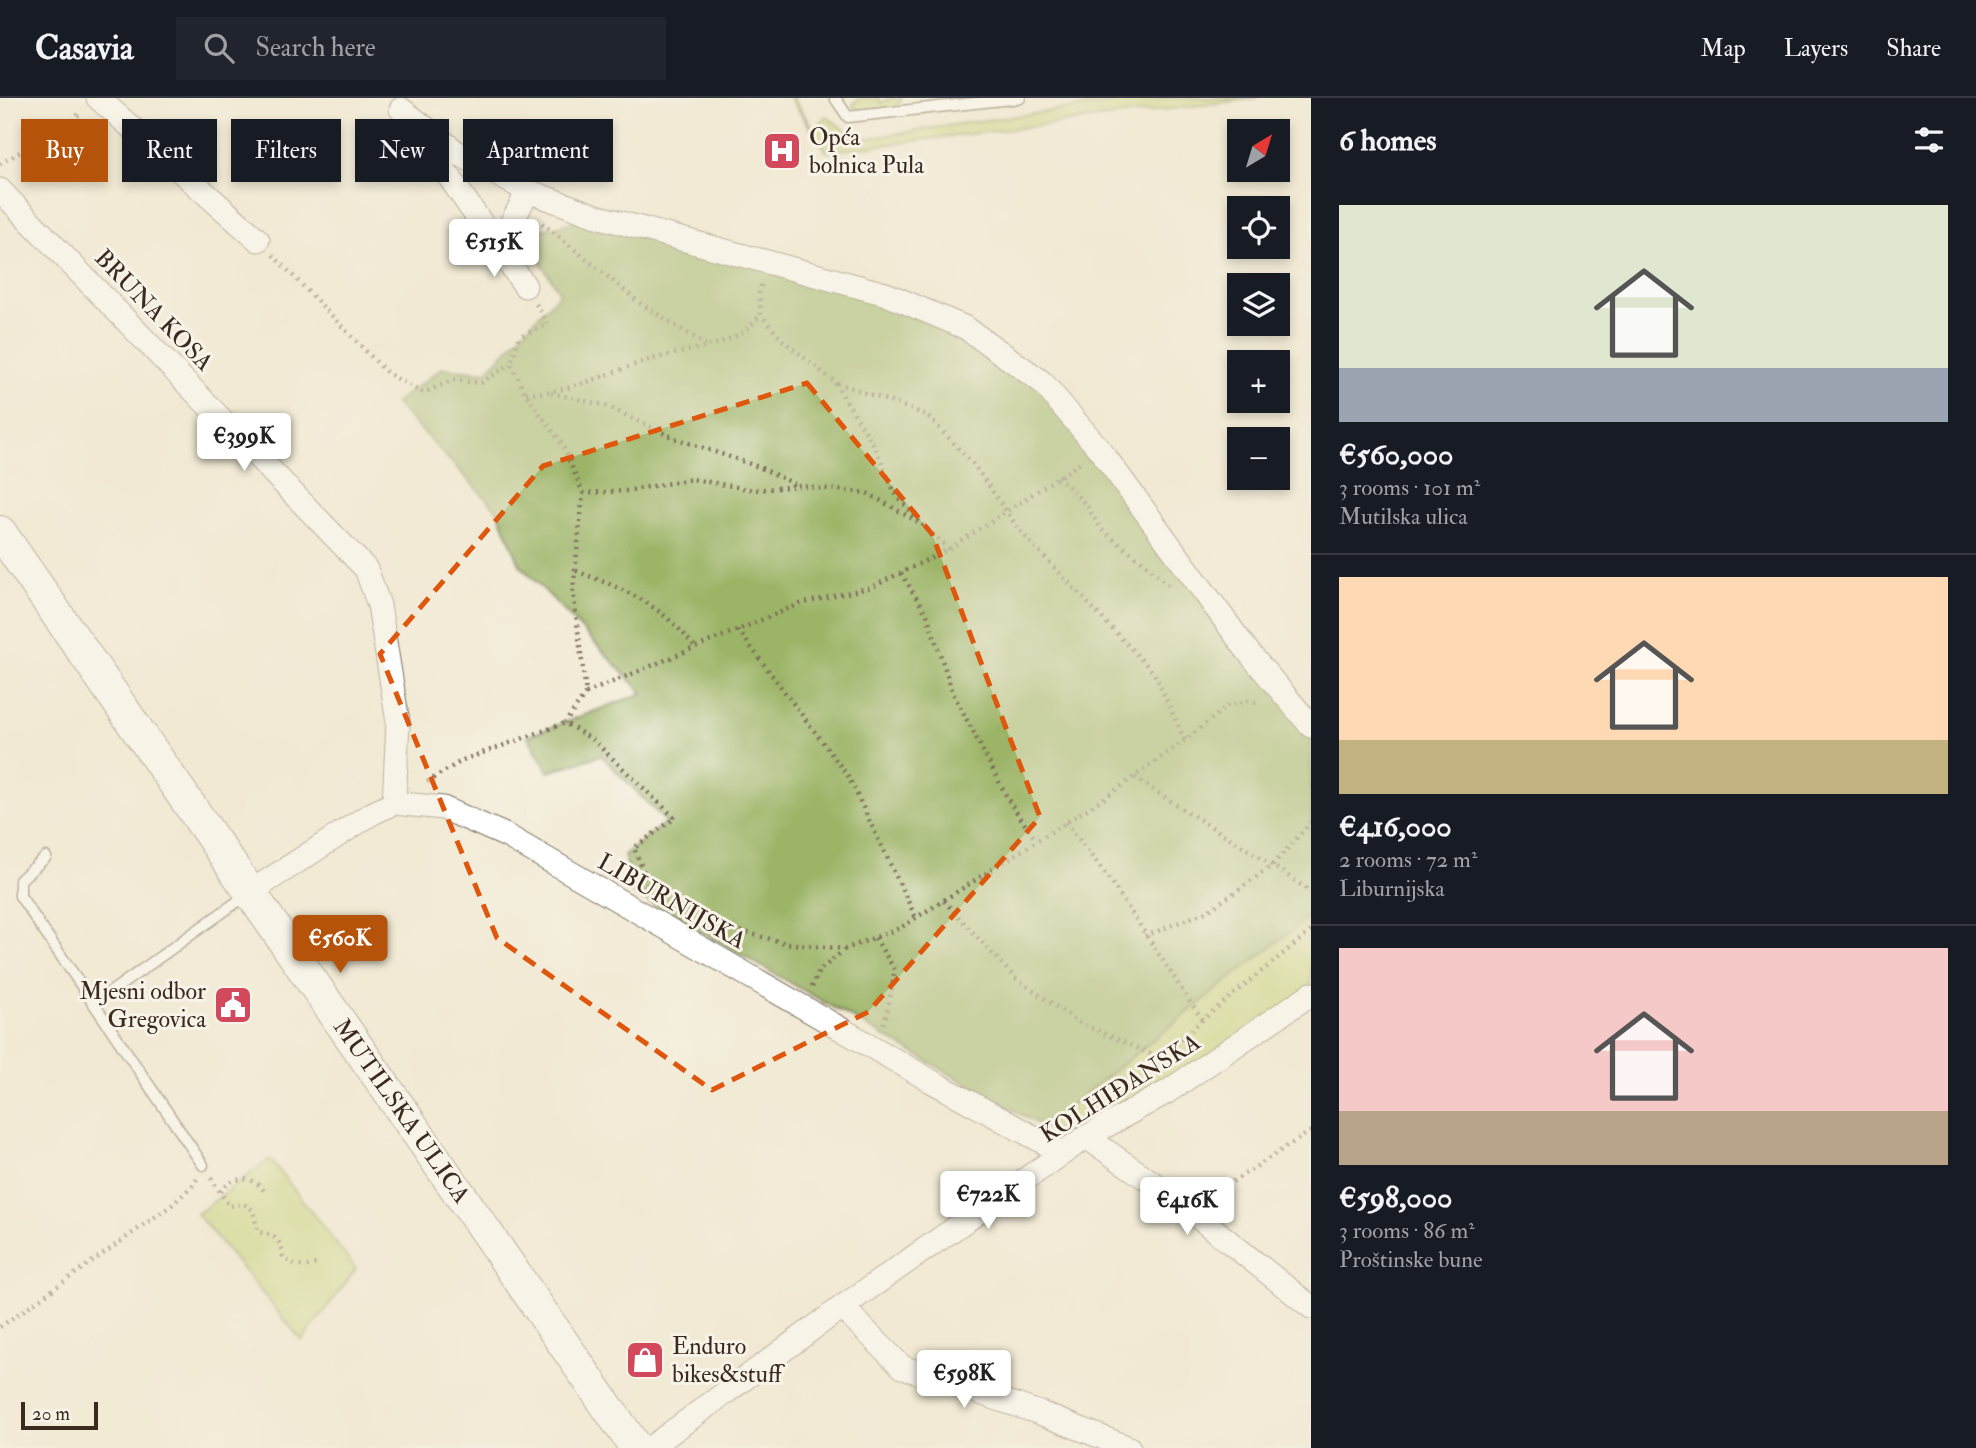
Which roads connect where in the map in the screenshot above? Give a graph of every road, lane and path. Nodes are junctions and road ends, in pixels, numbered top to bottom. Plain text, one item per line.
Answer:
1 (835, 98) edge
2 (1020, 98) edge
3 (93, 102) edge
4 (397, 103) edge
5 (0, 164) edge
6 (0, 190) edge
7 (523, 200) junction
8 (258, 240) joint
9 (499, 247) junction
10 (768, 261) junction
11 (525, 286) joint
12 (761, 315) junction
13 (706, 346) junction
14 (511, 364) junction
15 (835, 382) junction
16 (525, 393) junction
17 (551, 393) junction
18 (1100, 450) junction
19 (1058, 476) junction
20 (800, 486) junction
21 (583, 493) junction
22 (1004, 511) junction
23 (922, 524) junction
24 (0, 533) edge
25 (949, 549) junction
26 (576, 571) junction
27 (901, 573) junction
28 (1176, 591) dead end
29 (738, 630) junction
30 (695, 648) junction
31 (586, 693) junction
32 (1306, 720) edge
33 (565, 723) junction
34 (1185, 740) junction
35 (1135, 776) junction
36 (394, 803) junction
37 (1066, 821) junction
38 (1311, 822) edge
39 (1036, 840) junction
40 (47, 857) dead end
41 (1273, 865) junction
42 (652, 891) dead end
43 (250, 892) junction
44 (1311, 892) edge
45 (944, 901) junction
46 (916, 918) junction
47 (705, 922) dead end
48 (1311, 931) edge
49 (1145, 936) junction
50 (875, 938) junction
51 (845, 949) junction
52 (1311, 994) edge
53 (94, 1003) junction
54 (803, 1007) junction
55 (1202, 1020) junction
56 (875, 1048) junction
57 (1160, 1058) junction
58 (1167, 1092) junction
59 (1311, 1130) edge
60 (1086, 1137) junction
61 (1063, 1153) junction
62 (203, 1166) junction
63 (264, 1191) dead end
64 (220, 1193) junction
65 (1189, 1210) junction
66 (316, 1264) dead end
67 (842, 1307) junction
68 (1311, 1307) edge
69 (0, 1327) edge
70 (636, 1448) edge
71 (650, 1448) edge
72 (1129, 1448) edge

1 - 2 lane
3 - 5 path
3 - 8 street
4 - 7 street
4 - 9 street
6 - 36 street, BRUNA KOSA
7 - 9 street
7 - 10 street
7 - 13 path
8 - 14 path
9 - 11 street
10 - 12 path
10 - 18 street
11 - 14 path
12 - 13 path
12 - 15 path
13 - 17 path
14 - 16 path
15 - 22 path
15 - 23 path
16 - 17 path
16 - 21 path
17 - 20 path
18 - 19 path
18 - 32 street
19 - 22 path
19 - 28 path
20 - 21 path
20 - 23 path
21 - 26 path
22 - 25 path
22 - 34 path
23 - 25 path
24 - 43 main road, MUTILSKA ULICA
25 - 27 path
26 - 30 path
26 - 31 path
27 - 29 path
27 - 39 path
29 - 30 path
29 - 46 path
30 - 31 path
31 - 33 path
32 - 34 path
33 - 36 path
33 - 42 path
34 - 35 path
35 - 37 path
35 - 41 path
36 - 43 street
36 - 54 street, LIBURNIJSKA
37 - 39 path
37 - 49 path
38 - 41 path
39 - 45 path
40 - 53 lane
41 - 44 path
41 - 49 path
43 - 53 lane
43 - 70 main road, MUTILSKA ULICA
45 - 46 path
45 - 57 path
46 - 50 path
47 - 51 path
48 - 55 path
49 - 55 path
50 - 51 path
50 - 56 path
51 - 54 path
52 - 58 street, KOLHIĐANSKA
53 - 62 lane
54 - 56 street, LIBURNIJSKA
55 - 57 path
56 - 61 street, LIBURNIJSKA
57 - 58 path
58 - 60 street, KOLHIĐANSKA
59 - 65 path
60 - 61 street, KOLHIĐANSKA
60 - 65 street
61 - 67 street, KOLHIĐANSKA
62 - 64 path
62 - 69 path
63 - 64 path
64 - 66 path
65 - 68 street
67 - 71 street, KOLHIĐANSKA
67 - 72 street

